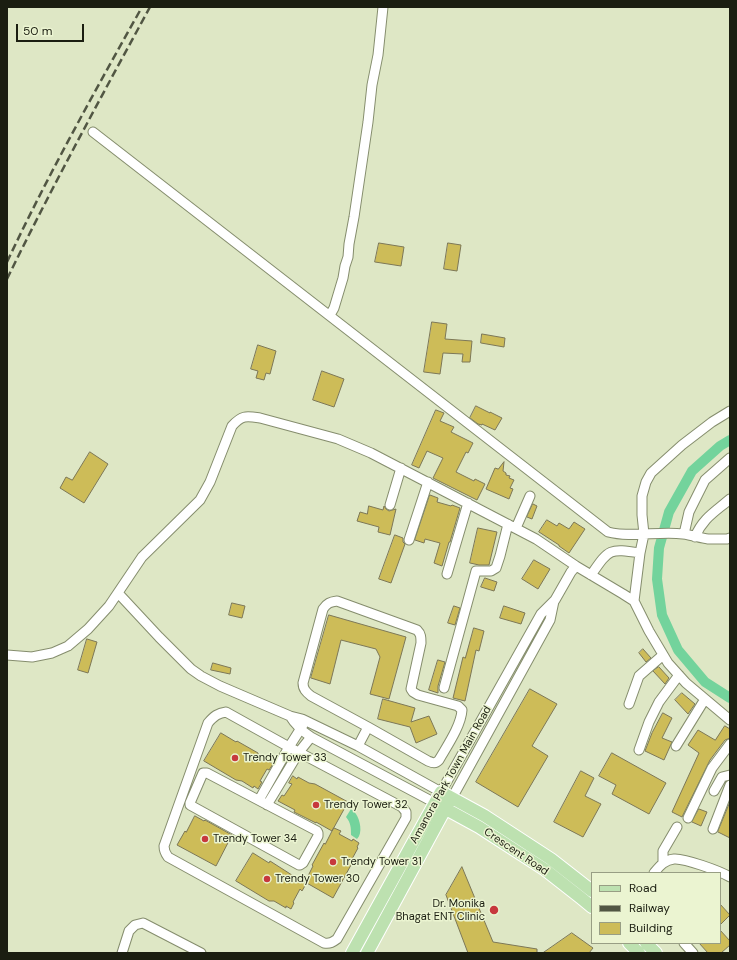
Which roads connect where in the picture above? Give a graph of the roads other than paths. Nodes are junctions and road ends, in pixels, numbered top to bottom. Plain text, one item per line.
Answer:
1 (383, 7) edge
2 (93, 132) dead end
3 (330, 315) junction
4 (730, 412) edge
5 (730, 458) edge
6 (401, 468) junction
7 (428, 482) junction
8 (530, 496) dead end
9 (730, 499) edge
10 (468, 503) junction
11 (390, 505) dead end
12 (512, 526) junction
13 (644, 534) junction
14 (684, 534) junction
15 (695, 537) junction
16 (730, 538) edge
17 (409, 540) dead end
18 (640, 553) junction
19 (576, 566) junction
20 (447, 574) dead end
21 (591, 575) junction
22 (118, 593) junction
23 (555, 600) junction
24 (634, 601) junction
25 (7, 655) edge
26 (663, 655) junction
27 (507, 674) junction
28 (679, 675) junction
29 (517, 680) junction
30 (444, 688) dead end
31 (705, 699) junction
32 (629, 704) dead end
33 (290, 716) junction
34 (306, 720) junction
35 (730, 720) edge
36 (368, 727) junction
37 (300, 730) junction
38 (311, 737) junction
39 (730, 744) edge
40 (358, 746) junction
41 (676, 746) dead end
42 (289, 747) junction
43 (639, 750) dead end
44 (299, 752) junction
45 (730, 775) edge
46 (730, 784) edge
47 (714, 792) dead end
48 (443, 797) junction
49 (263, 802) junction
50 (446, 809) junction
51 (688, 818) dead end
52 (677, 828) dead end
53 (713, 829) dead end
54 (663, 863) junction
55 (655, 872) edge
56 (719, 872) edge
57 (591, 890) edge
58 (591, 906) edge
59 (630, 944) edge
60 (647, 944) edge
61 (685, 944) edge
62 (122, 953) edge
63 (201, 953) edge
64 (352, 953) edge
65 (367, 953) edge
66 (639, 953) edge
67 (656, 953) edge
68 (693, 953) edge

1 - 3 street
2 - 3 street
3 - 13 street
4 - 13 street
5 - 14 street
6 - 7 street
6 - 11 street
6 - 22 street
7 - 10 street
7 - 17 street
8 - 12 street
9 - 15 street
10 - 12 street
10 - 20 street
12 - 19 street
12 - 30 street
13 - 14 street
13 - 18 street
14 - 15 street
15 - 16 street
18 - 21 street
18 - 24 street
19 - 21 street
19 - 23 street, Amanora Park Town Main Road
21 - 24 street
22 - 25 street
22 - 33 street
23 - 27 street, Amanora Park Town Main Road
23 - 29 street, Amanora Park Town Main Road
24 - 26 street
26 - 28 street
26 - 32 street
27 - 29 street
27 - 48 street, Amanora Park Town Main Road
28 - 31 street
28 - 43 street
29 - 48 street, Amanora Park Town Main Road
31 - 35 street
31 - 41 street
33 - 34 street
33 - 37 street
34 - 37 street
34 - 40 street
36 - 36 street
36 - 40 street
37 - 38 street
37 - 42 street
38 - 44 street
38 - 48 street
39 - 51 street
40 - 48 street
42 - 44 street
42 - 44 street
42 - 49 street
44 - 49 street
45 - 47 street
46 - 53 street
48 - 50 main road, Crescent Road
48 - 57 main road, Crescent Road
48 - 64 main road, Amanora Park Town Main Road
49 - 49 street
50 - 58 main road, Crescent Road
50 - 65 main road, Amanora Park Town Main Road
52 - 54 street
54 - 55 street
54 - 56 street
59 - 66 main road
60 - 67 main road
61 - 68 street
62 - 63 street

